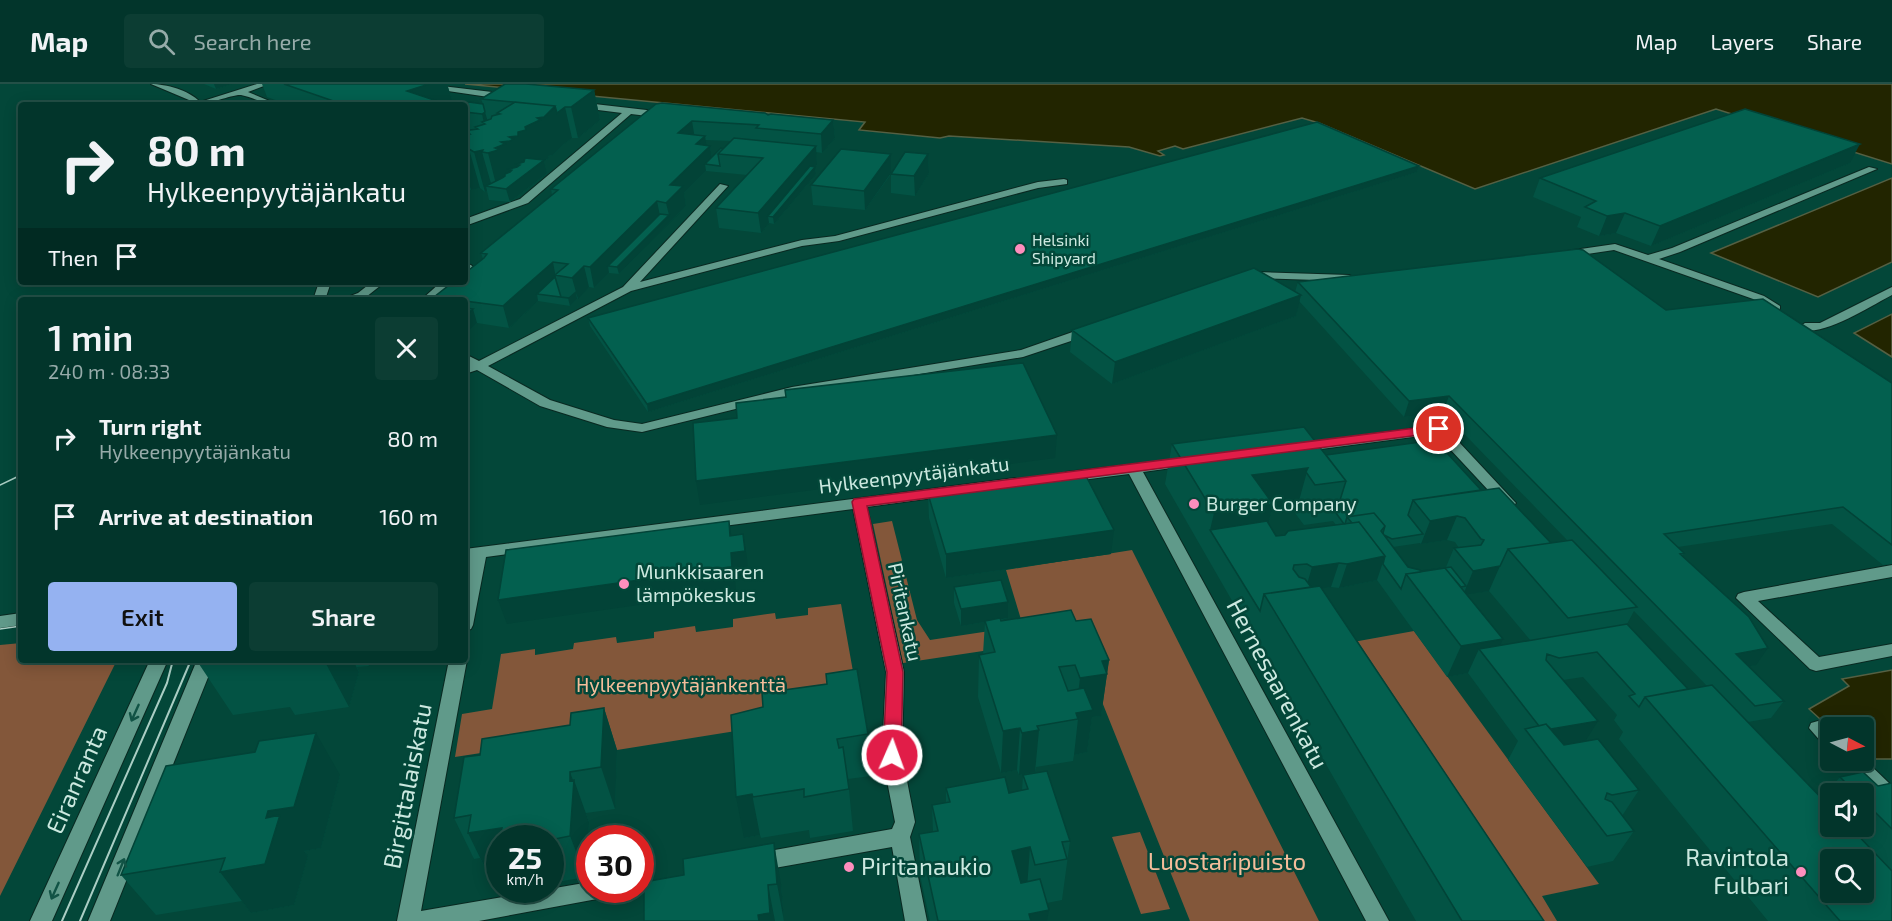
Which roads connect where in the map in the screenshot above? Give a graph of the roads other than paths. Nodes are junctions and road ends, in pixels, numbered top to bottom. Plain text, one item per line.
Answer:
1 (155, 84) edge
2 (265, 84) edge
3 (429, 84) edge
4 (445, 86) edge
5 (240, 92) junction
6 (267, 94) dead end
7 (256, 98) junction
8 (523, 99) edge
9 (195, 102) edge
10 (208, 102) edge
11 (267, 102) edge
12 (570, 104) edge
13 (628, 112) junction
14 (680, 116) edge
15 (1872, 169) dead end
16 (1064, 182) dead end
17 (723, 186) dead end
18 (468, 222) edge
19 (1553, 255) edge
20 (1649, 258) junction
21 (1365, 276) edge
22 (1241, 280) edge
23 (375, 285) edge
24 (444, 285) edge
25 (627, 289) junction
26 (1892, 290) edge
27 (356, 297) edge
28 (430, 297) edge
29 (1796, 322) junction
30 (1099, 327) edge
31 (1824, 340) edge
32 (468, 360) edge
33 (478, 366) junction
34 (468, 369) edge
35 (1280, 450) edge
36 (1198, 461) edge
37 (1134, 469) junction
38 (1051, 479) edge
39 (1028, 482) edge
40 (859, 502) junction
41 (1523, 519) edge
42 (472, 553) edge
43 (1892, 571) edge
44 (468, 594) edge
45 (18, 619) edge
46 (0, 622) edge
47 (1892, 650) edge
48 (158, 663) edge
49 (205, 663) edge
50 (457, 663) edge
51 (1863, 771) edge
52 (1892, 799) edge
53 (900, 837) junction
54 (744, 864) edge
55 (576, 894) edge
56 (450, 918) edge
57 (41, 921) edge
58 (99, 921) edge
59 (408, 921) edge
60 (421, 921) edge
61 (916, 921) edge
62 (1378, 921) edge

1 - 9 street
2 - 5 street
3 - 4 street
4 - 8 street
5 - 7 street
5 - 10 street
6 - 7 street
7 - 11 street
12 - 13 street
13 - 14 street
13 - 18 street
15 - 20 street
16 - 25 street
17 - 25 street
19 - 20 street
20 - 29 street
21 - 22 street
23 - 27 street
24 - 28 street
25 - 33 street
26 - 29 street
29 - 31 street
30 - 33 street
32 - 33 street
33 - 34 street
35 - 41 street
36 - 37 street
37 - 38 street
37 - 62 street, Hernesaarenkatu
39 - 40 street, Hylkeenpyytäjänkatu
40 - 42 street, Hylkeenpyytäjänkatu
40 - 53 street, Piritankatu
42 - 44 street
43 - 47 street
45 - 46 street
48 -> 57 street, Eiranranta
58 -> 49 street
50 - 59 street, Birgittalaiskatu
51 - 52 street
53 - 54 street
53 - 61 street
55 - 56 street
56 - 60 street

